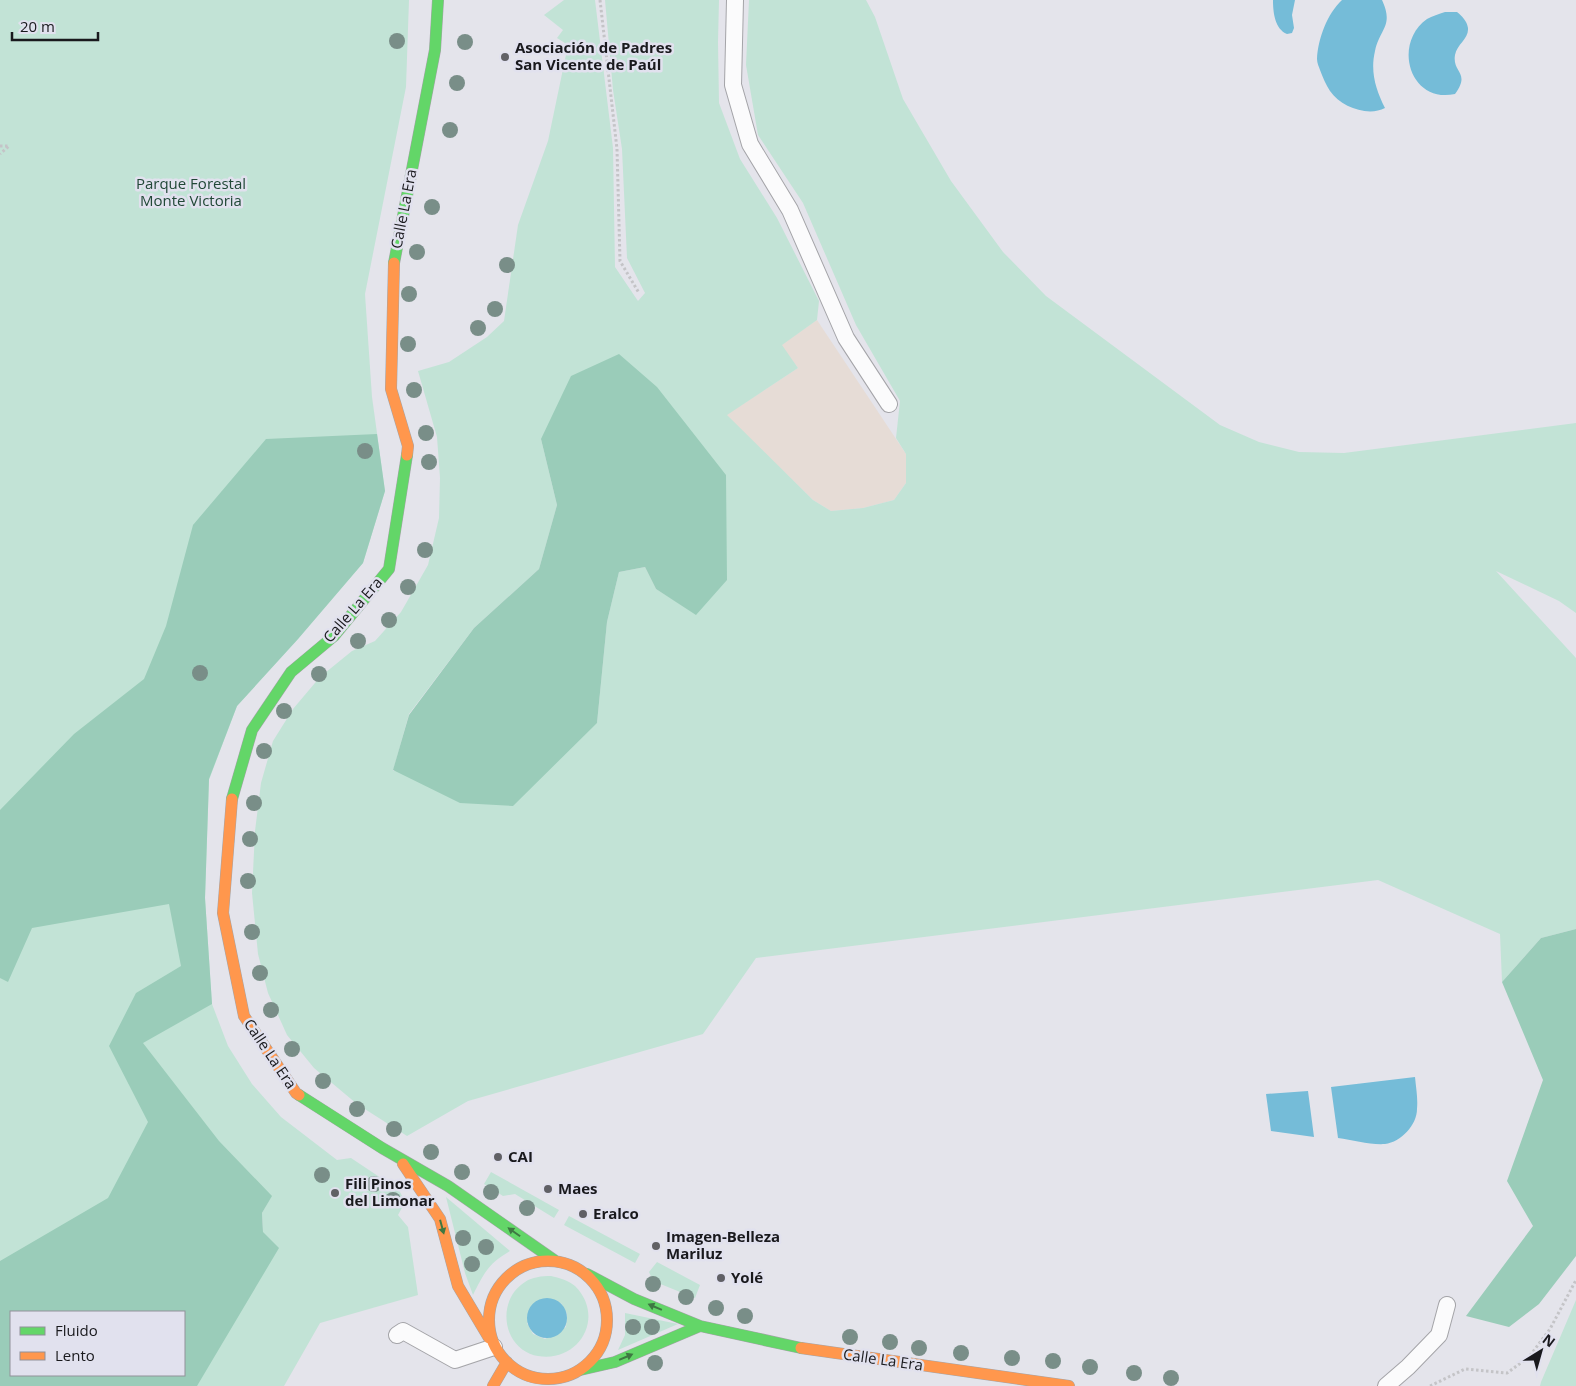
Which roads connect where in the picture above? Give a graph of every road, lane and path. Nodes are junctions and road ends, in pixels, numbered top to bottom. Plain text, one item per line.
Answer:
1 (438, 0) edge
2 (600, 0) edge
3 (735, 0) edge
4 (0, 146) edge
5 (0, 154) edge
6 (639, 292) dead end
7 (889, 404) dead end
8 (398, 1157) junction
9 (554, 1260) junction
10 (587, 1274) junction
11 (1576, 1280) edge
12 (1446, 1305) dead end
13 (700, 1326) junction
14 (397, 1335) dead end
15 (494, 1347) junction
16 (507, 1362) junction
17 (580, 1370) junction
18 (535, 1382) edge
19 (493, 1386) edge
20 (1069, 1386) edge
21 (1386, 1386) edge
22 (1430, 1386) edge

1 - 8 main road, Calle La Era
2 - 6 path
3 - 7 lane
4 - 5 path
9 -> 8 main road, Calle La Era
8 -> 15 main road
9 - 10 main road
9 - 15 main road
13 -> 10 main road, Calle La Era
10 - 17 main road
11 - 22 path
12 - 21 lane
17 -> 13 main road
13 - 20 main road, Calle La Era
14 - 15 lane
15 - 16 main road
16 - 18 main road
16 - 19 main road
17 - 18 main road

